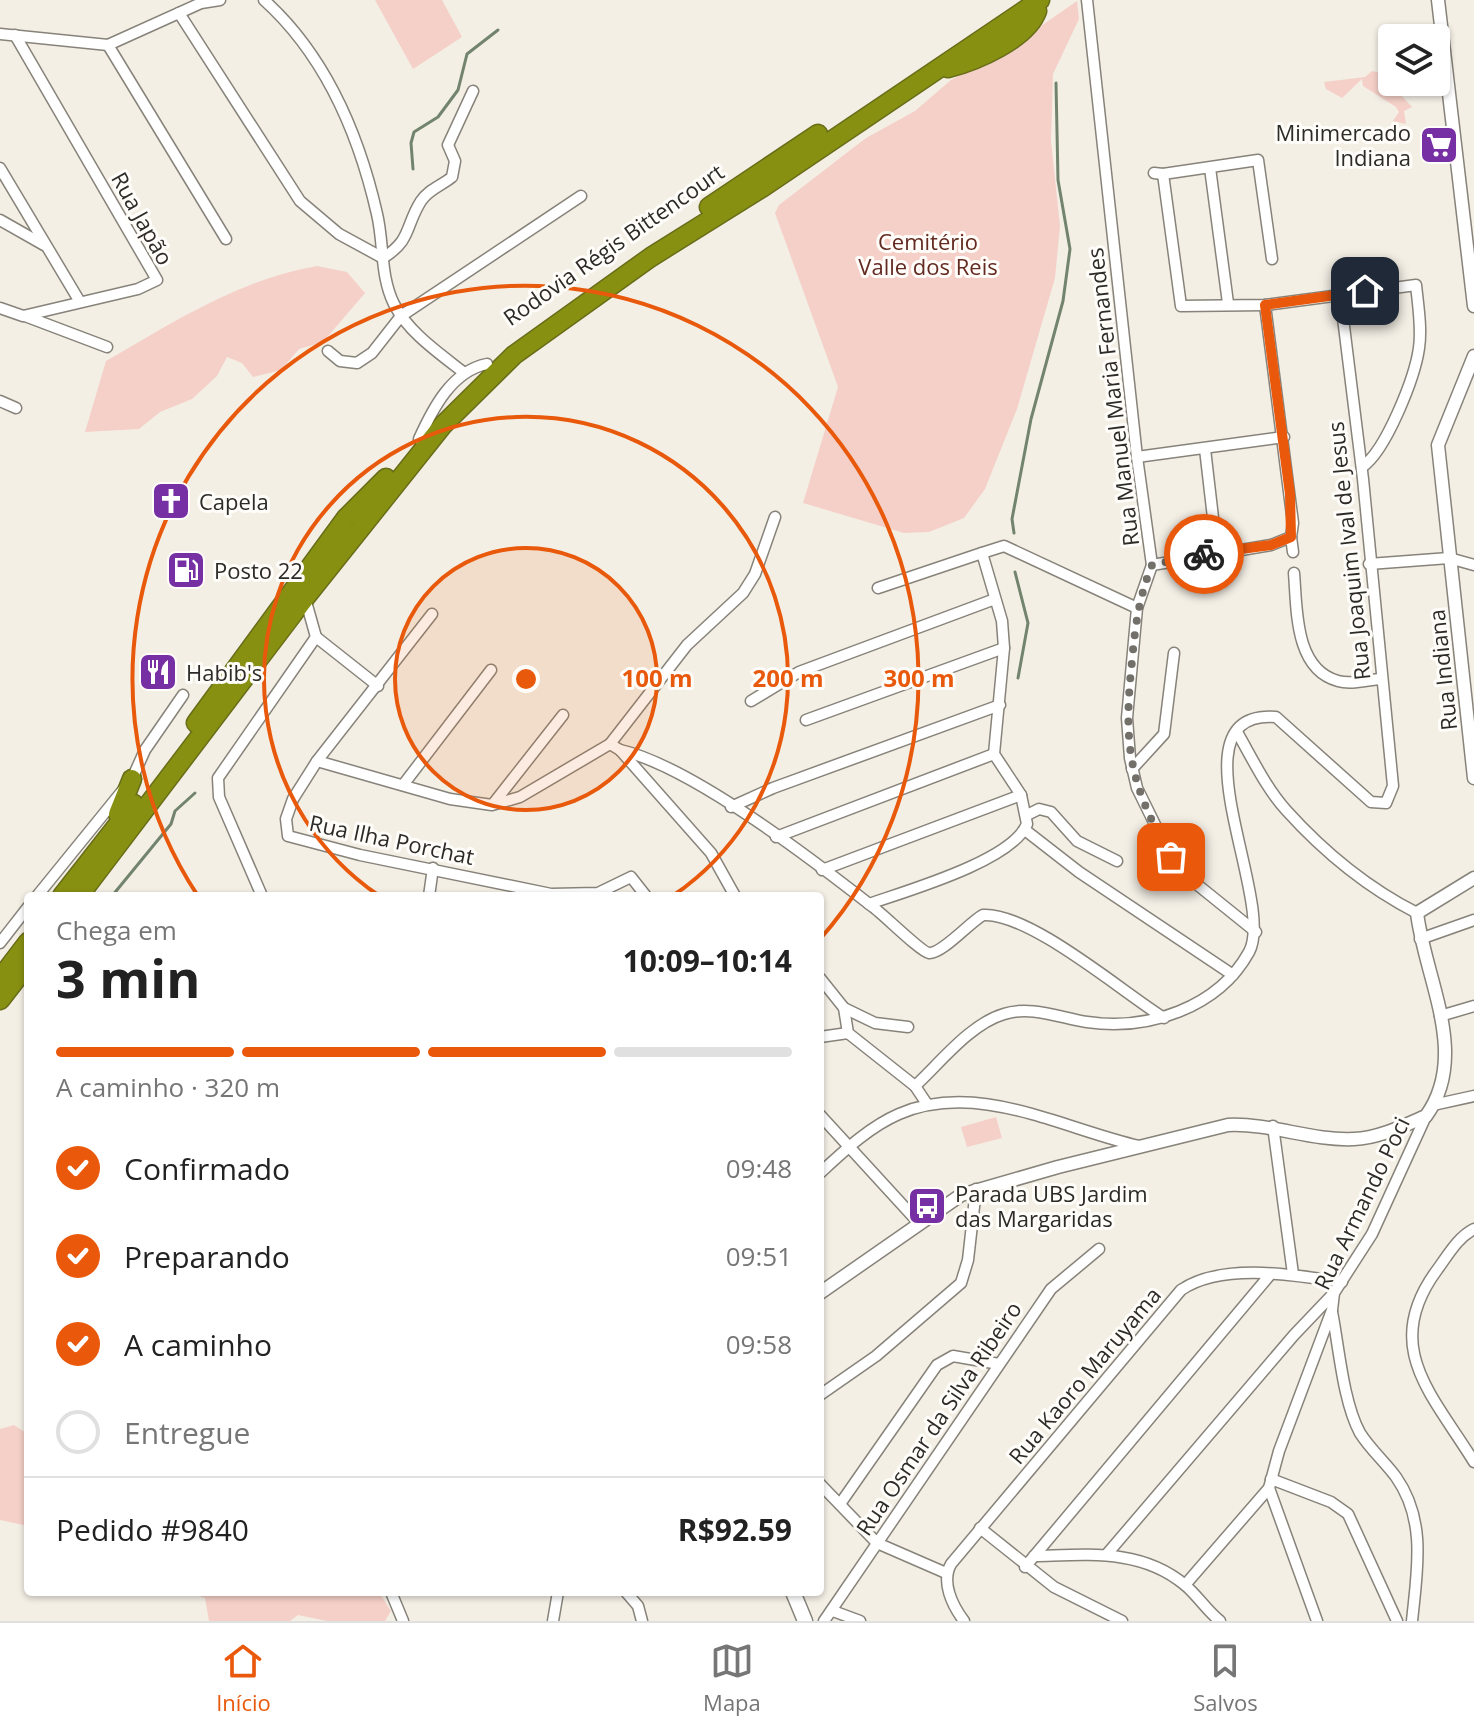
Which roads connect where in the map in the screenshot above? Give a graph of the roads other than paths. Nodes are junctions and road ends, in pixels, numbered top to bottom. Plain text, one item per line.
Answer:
1 (220, 0) edge
2 (264, 0) edge
3 (1087, 0) edge
4 (1438, 0) edge
5 (1031, 1) edge
6 (179, 13) junction
7 (0, 34) edge
8 (15, 35) junction
9 (108, 45) junction
10 (473, 91) dead end
11 (0, 168) edge
12 (1210, 168) junction
13 (581, 196) dead end
14 (0, 220) edge
15 (226, 239) dead end
16 (45, 246) junction
17 (383, 258) junction
18 (1272, 259) dead end
19 (1340, 294) junction
20 (80, 302) junction
21 (1228, 303) junction
22 (1265, 305) junction
23 (1474, 306) edge
24 (0, 308) edge
25 (23, 316) junction
26 (401, 316) junction
27 (107, 347) dead end
28 (328, 351) dead end
29 (1474, 356) edge
30 (487, 364) junction
31 (463, 372) junction
32 (0, 401) edge
33 (16, 408) dead end
34 (1284, 437) junction
35 (419, 439) junction
36 (1205, 449) junction
37 (1137, 457) junction
38 (1362, 467) junction
39 (775, 517) dead end
40 (1291, 537) junction
41 (1217, 552) junction
42 (1293, 552) dead end
43 (982, 553) junction
44 (1449, 558) junction
45 (1369, 564) junction
46 (1152, 565) junction
47 (1474, 565) edge
48 (1294, 573) dead end
49 (878, 588) dead end
50 (305, 598) junction
51 (995, 599) junction
52 (1137, 608) junction
53 (432, 614) dead end
54 (316, 637) junction
55 (1004, 648) junction
56 (1174, 653) dead end
57 (491, 670) dead end
58 (1381, 679) junction
59 (378, 686) junction
60 (183, 695) dead end
61 (751, 701) dead end
62 (1000, 705) junction
63 (563, 715) dead end
64 (806, 720) dead end
65 (1237, 732) junction
66 (615, 747) junction
67 (994, 754) junction
68 (317, 761) junction
69 (1132, 769) junction
70 (1474, 778) edge
71 (132, 779) junction
72 (403, 785) junction
73 (1021, 795) junction
74 (492, 805) junction
75 (731, 807) junction
76 (1027, 815) junction
77 (1025, 830) junction
78 (111, 833) junction
79 (776, 837) junction
80 (1117, 861) dead end
81 (433, 868) junction
82 (822, 870) junction
83 (1474, 878) edge
84 (40, 892) edge
85 (65, 892) edge
86 (82, 892) edge
87 (260, 892) edge
88 (430, 892) edge
89 (542, 892) edge
90 (600, 892) edge
91 (643, 892) edge
92 (733, 892) edge
93 (869, 904) junction
94 (24, 912) edge
95 (1417, 913) junction
96 (1474, 920) edge
97 (1256, 932) junction
98 (1420, 939) junction
99 (0, 943) edge
100 (24, 947) edge
101 (24, 970) edge
102 (1233, 975) junction
103 (0, 979) edge
104 (824, 983) edge
105 (0, 1000) edge
106 (1474, 1006) edge
107 (844, 1008) junction
108 (1440, 1016) junction
109 (1164, 1018) junction
110 (908, 1027) dead end
111 (848, 1033) junction
112 (824, 1036) edge
113 (915, 1086) junction
114 (1474, 1096) edge
115 (927, 1104) junction
116 (1430, 1110) junction
117 (824, 1119) edge
118 (1273, 1126) junction
119 (851, 1145) junction
120 (1141, 1146) junction
121 (824, 1169) edge
122 (976, 1189) junction
123 (918, 1222) junction
124 (1474, 1229) edge
125 (1099, 1249) dead end
126 (1293, 1274) junction
127 (1269, 1276) junction
128 (1342, 1282) junction
129 (824, 1290) edge
130 (1334, 1293) junction
131 (1332, 1310) junction
132 (999, 1364) junction
133 (824, 1392) edge
134 (1474, 1462) edge
135 (1270, 1484) junction
136 (824, 1488) edge
137 (840, 1504) junction
138 (980, 1528) junction
139 (877, 1543) junction
140 (1107, 1554) junction
141 (1034, 1556) junction
142 (1025, 1567) junction
143 (946, 1573) junction
144 (1185, 1585) junction
145 (393, 1596) edge
146 (557, 1596) edge
147 (629, 1596) edge
148 (795, 1596) edge
149 (833, 1611) junction
150 (1410, 1619) edge
151 (403, 1621) edge
152 (553, 1621) edge
153 (642, 1621) edge
154 (805, 1621) edge
155 (824, 1621) edge
156 (860, 1621) edge
157 (964, 1621) edge
158 (1122, 1621) edge
159 (1220, 1621) edge
160 (1317, 1621) edge
161 (1397, 1621) edge

1 - 6 street
2 - 17 street
3 - 37 street, Rua Manuel Maria Fernandes
4 - 23 street
5 - 30 highway, Rodovia Régis Bittencourt
5 - 50 highway, Rodovia Régis Bittencourt
6 - 9 street
6 - 17 street
7 - 8 street
8 - 9 street
8 - 20 street, Rua Japão
9 - 15 street
10 - 17 street
11 - 16 street
12 - 18 street
12 - 21 street
12 - 21 street
13 - 26 street
14 - 16 street
16 - 20 street
17 - 26 street
19 - 22 street
19 - 38 street, Rua Joaquim Ival de Jesus
19 - 38 street
20 - 25 street, Rua Japão
21 - 22 street
22 - 34 street
24 - 25 street
25 - 27 street
26 - 28 street
26 - 31 street
29 - 44 street, Rua Indiana
30 - 31 street
30 - 35 highway, Rodovia Régis Bittencourt
31 - 35 street
32 - 33 street
34 - 36 street
34 - 40 street
35 - 78 highway, Rodovia Régis Bittencourt
36 - 37 street
36 - 41 street
37 - 46 street, Rua Manuel Maria Fernandes
38 - 45 street, Rua Joaquim Ival de Jesus
39 - 66 street
40 - 41 street
40 - 42 street
41 - 46 street
43 - 49 street
43 - 51 street
43 - 52 street
44 - 45 street
44 - 47 street
44 - 70 street, Rua Indiana
45 - 58 street, Rua Joaquim Ival de Jesus
46 - 52 street, Rua Manuel Maria Fernandes
48 - 58 street
50 - 54 street
50 - 86 highway, Rodovia Régis Bittencourt
51 - 55 street
51 - 61 street
52 - 69 street, Rua Manuel Maria Fernandes
53 - 59 street, Rua Ilha Porchat
54 - 59 street
54 - 87 street
55 - 62 street
55 - 64 street
56 - 69 street
57 - 72 street
58 - 65 street, Rua Joaquim Ival de Jesus
59 - 68 street, Rua Ilha Porchat
60 - 71 street
62 - 67 street
62 - 75 street
63 - 74 street
65 - 95 street
65 - 97 street
66 - 74 street
66 - 75 street
66 - 92 street
67 - 73 street
67 - 79 street
68 - 72 street
68 - 81 street, Rua Ilha Porchat
69 - 97 street, Rua Manuel Maria Fernandes
71 - 78 highway
71 - 84 street
72 - 74 street
73 - 76 street
73 - 82 street
75 - 79 street
76 - 77 street
76 - 80 street
77 - 93 street
77 - 102 street
78 - 85 highway, Rodovia Régis Bittencourt
79 - 82 street
81 - 88 street
81 - 89 street, Rua Ilha Porchat
82 - 93 street
83 - 95 street
90 - 91 street, Rua Ilha Porchat
93 - 109 street
94 - 99 street
95 - 98 street
96 - 98 street
97 - 102 street
98 - 108 street
100 - 103 highway
101 - 105 highway
102 - 109 street
104 - 107 street
106 - 108 street
107 - 110 street
107 - 111 street
108 - 116 street
109 - 113 street
111 - 112 street
111 - 113 street
113 - 115 street
114 - 116 street
115 - 119 street
115 - 120 street
116 - 118 street
116 - 128 street, Rua Armando Poci
117 - 119 street
118 - 120 street
118 - 126 street
119 - 121 street
119 - 123 street
120 - 122 street
122 - 123 street
122 - 133 street
123 - 129 street
124 - 134 street
125 - 132 street, Rua Osmar da Silva Ribeiro
126 - 127 street, Rua Kaoro Maruyama
126 - 128 street, Rua Kaoro Maruyama
127 - 138 street, Rua Kaoro Maruyama
127 - 141 street
128 - 130 street, Rua Armando Poci
130 - 131 street, Rua Armando Poci
130 - 140 street
131 - 135 street, Rua Armando Poci
131 - 150 street
132 - 137 street
132 - 139 street, Rua Osmar da Silva Ribeiro
135 - 144 street, Rua Armando Poci
135 - 160 street
135 - 161 street
136 - 137 street
137 - 139 street
138 - 142 street
138 - 143 street, Rua Kaoro Maruyama
139 - 143 street
139 - 149 street, Rua Osmar da Silva Ribeiro
140 - 141 street
140 - 144 street
141 - 142 street
142 - 158 street
143 - 157 street
144 - 159 street
145 - 151 street
146 - 152 street
147 - 153 street
148 - 154 main road
149 - 155 street, Rua Osmar da Silva Ribeiro
149 - 156 street

